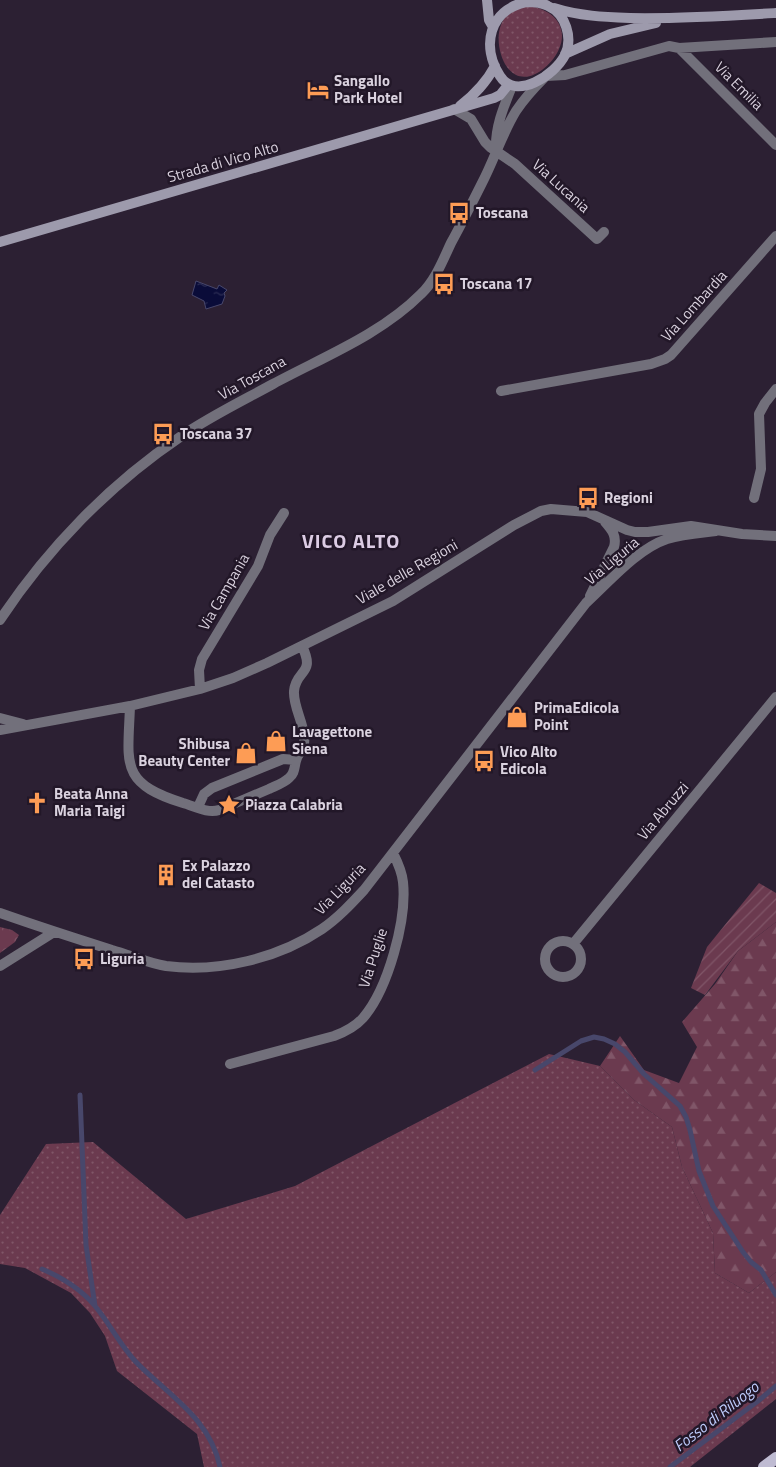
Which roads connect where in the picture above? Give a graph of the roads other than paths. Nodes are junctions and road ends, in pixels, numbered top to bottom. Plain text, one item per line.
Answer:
1 (487, 0) edge
2 (536, 1) edge
3 (549, 6) junction
4 (776, 13) edge
5 (672, 19) junction
6 (493, 27) junction
7 (776, 42) edge
8 (680, 48) junction
9 (565, 54) junction
10 (495, 66) junction
11 (545, 77) junction
12 (510, 85) junction
13 (454, 109) junction
14 (776, 145) edge
15 (496, 153) junction
16 (604, 232) dead end
17 (776, 236) edge
18 (0, 242) edge
19 (776, 389) edge
20 (502, 390) dead end
21 (754, 498) dead end
22 (284, 513) dead end
23 (602, 518) junction
24 (716, 531) junction
25 (776, 536) edge
26 (586, 603) junction
27 (0, 620) edge
28 (302, 646) junction
29 (200, 689) junction
30 (776, 697) edge
31 (130, 706) junction
32 (0, 718) edge
33 (26, 725) junction
34 (0, 730) edge
35 (296, 760) junction
36 (198, 807) junction
37 (393, 853) junction
38 (0, 913) edge
39 (54, 932) junction
40 (572, 944) dead end
41 (0, 966) edge
42 (230, 1064) dead end
43 (776, 1458) edge
44 (764, 1467) edge

1 - 6 street
2 - 3 street
2 - 6 street
3 - 5 street
3 - 9 street
4 - 5 street
5 - 9 street
6 - 10 street
7 - 8 street, Strada di Vico Alto
8 - 11 street, Strada di Vico Alto
8 - 14 street, Via Emilia
9 - 11 street
10 - 12 street
10 - 13 street, Strada di Vico Alto
11 - 12 street, Strada di Vico Alto
11 - 15 street, Via Toscana
12 - 13 street, Strada di Vico Alto
12 - 15 street, Via Toscana
13 - 15 street
13 - 18 street, Strada di Vico Alto
15 - 16 street, Via Lucania
15 - 27 street, Via Toscana
17 - 20 street, Via Lombardia
19 - 21 street
22 - 29 street, Via Campania
23 - 24 street, Viale delle Regioni
23 - 26 street, Via Liguria
23 - 28 street, Viale delle Regioni
24 - 25 street, Viale delle Regioni
24 - 26 street, Via Liguria
26 - 37 street, Via Liguria
28 - 29 street, Viale delle Regioni
28 - 35 street
29 - 31 street, Viale delle Regioni
30 - 40 street, Via Abruzzi
31 - 33 street, Viale delle Regioni
31 - 36 street
32 - 33 street, Viale delle Regioni
33 - 34 street, Viale delle Regioni
35 - 36 street
35 - 36 street
37 - 39 street, Via Liguria
37 - 42 street, Via Puglie
38 - 39 street, Via Liguria
39 - 41 street
43 - 44 main road

